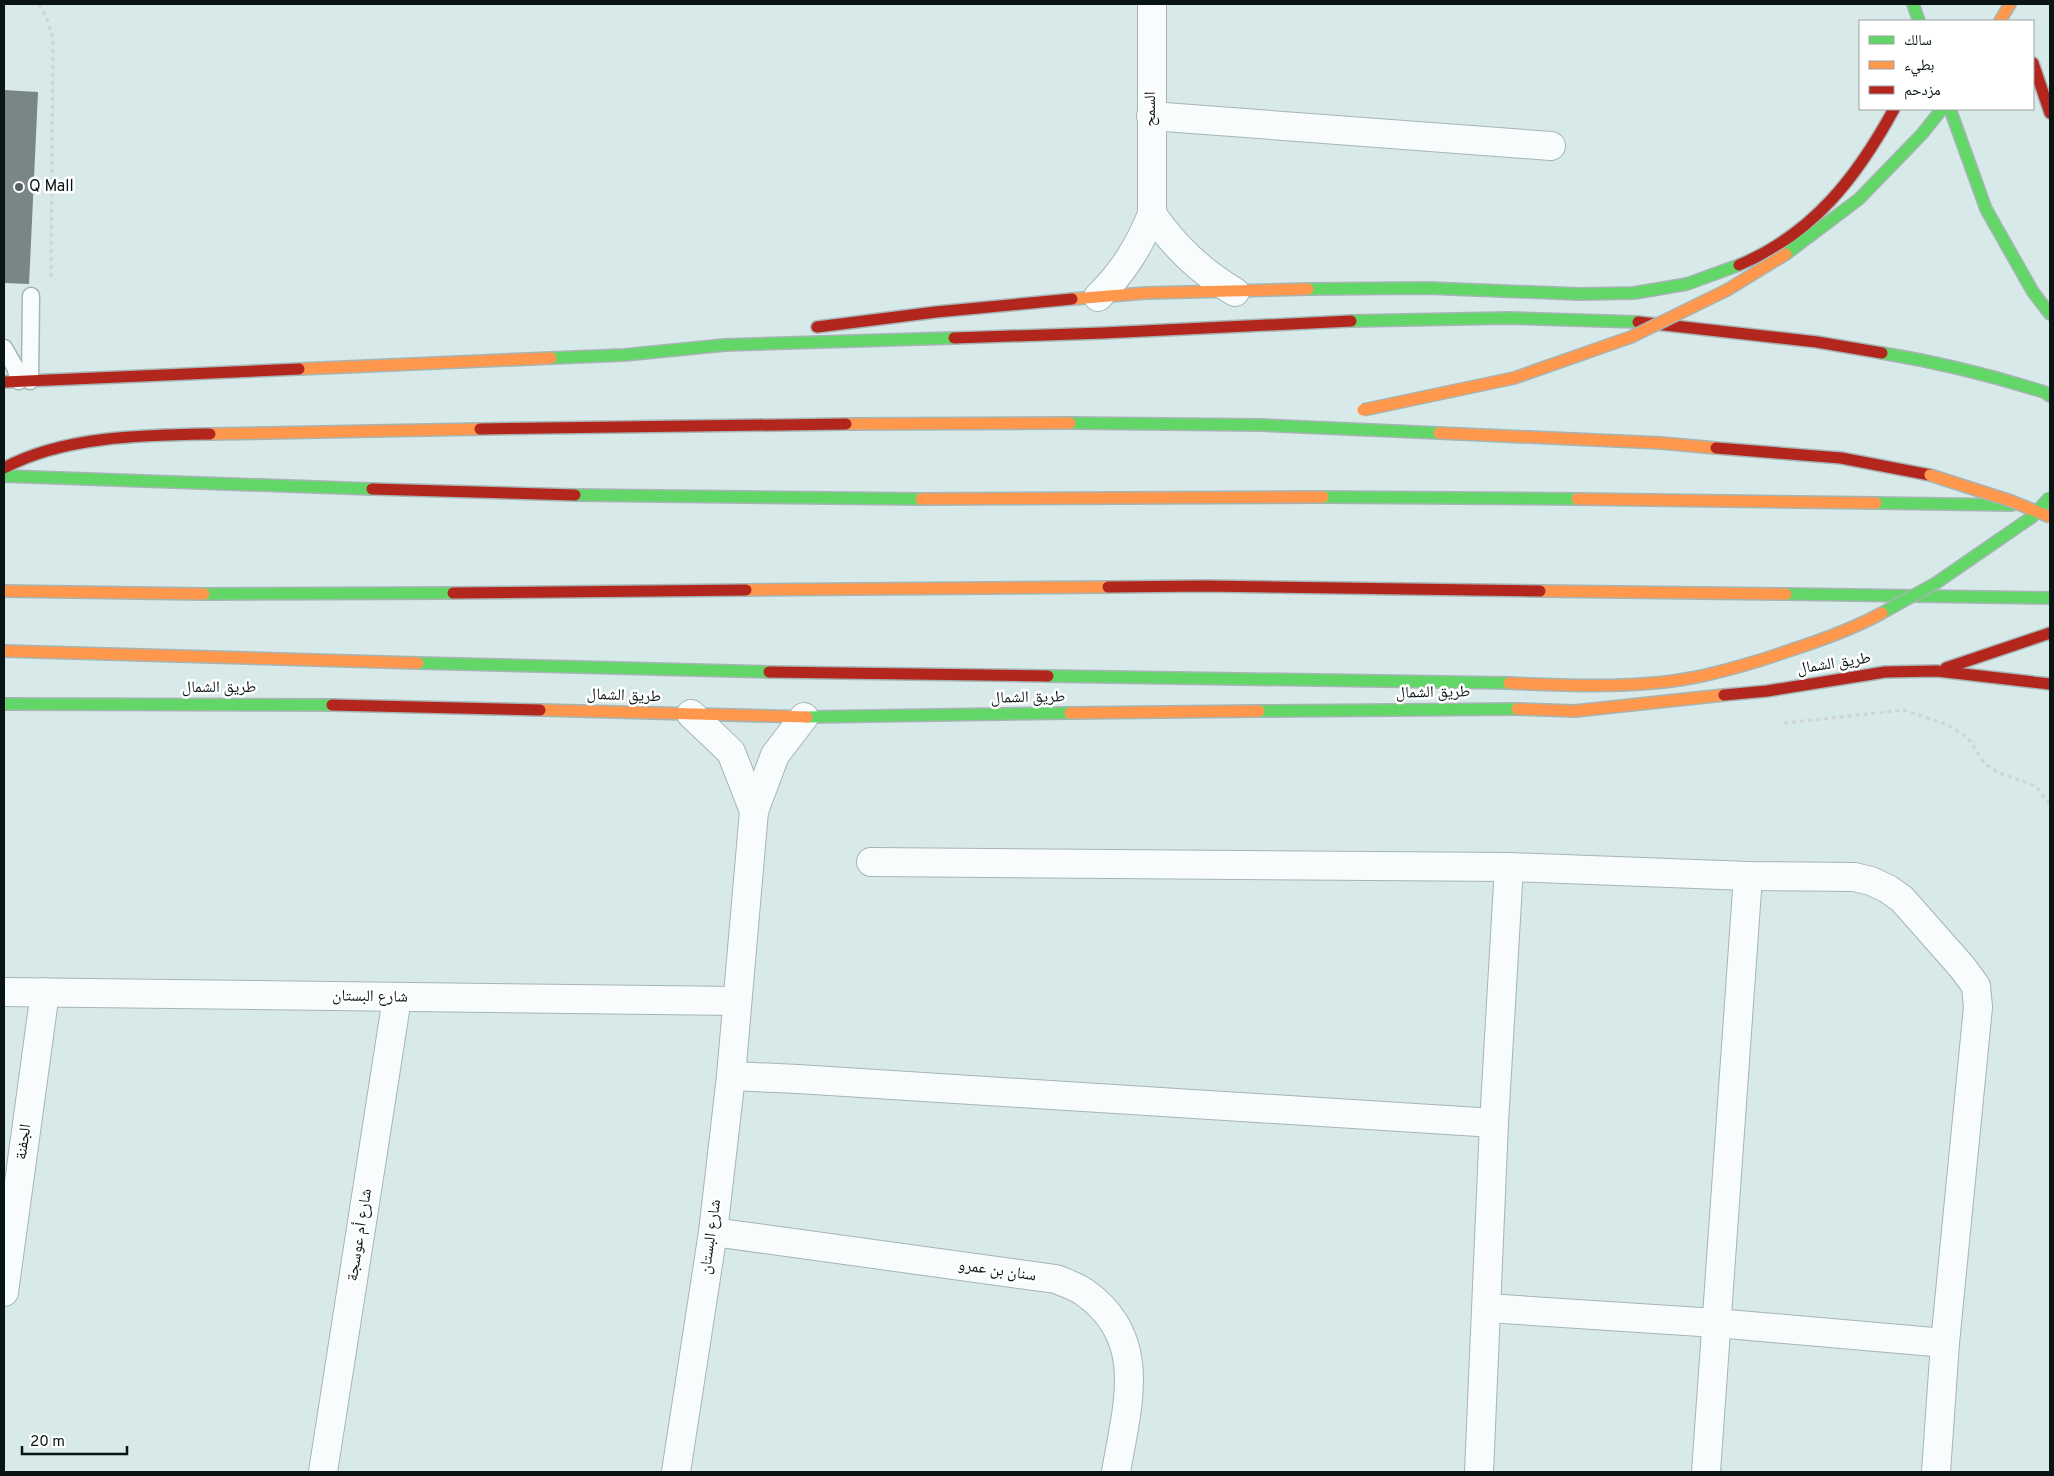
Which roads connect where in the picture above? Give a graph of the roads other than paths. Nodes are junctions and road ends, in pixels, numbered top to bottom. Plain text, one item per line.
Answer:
1 (1152, 4) edge
2 (1913, 4) edge
3 (2013, 7) edge
4 (1918, 20) edge
5 (2001, 20) edge
6 (2034, 66) edge
7 (1894, 110) edge
8 (1941, 110) edge
9 (1950, 110) edge
10 (2050, 113) edge
11 (1151, 116) junction
12 (1551, 146) dead end
13 (1152, 214) junction
14 (1235, 292) junction
15 (31, 296) dead end
16 (1098, 297) junction
17 (2050, 314) edge
18 (725, 346) junction
19 (4, 348) edge
20 (17, 381) edge
21 (2050, 396) edge
22 (1358, 410) dead end
23 (1326, 415) dead end
24 (1261, 425) junction
25 (4, 468) edge
26 (4, 476) edge
27 (2050, 497) edge
28 (2050, 505) edge
29 (2050, 517) edge
30 (4, 591) edge
31 (2050, 598) edge
32 (2050, 633) edge
33 (4, 651) edge
34 (1937, 671) junction
35 (2050, 684) edge
36 (4, 698) edge
37 (49, 703) junction
38 (4, 704) edge
39 (691, 714) junction
40 (804, 717) junction
41 (754, 811) junction
42 (871, 862) dead end
43 (1509, 867) junction
44 (1748, 876) junction
45 (4, 992) edge
46 (45, 992) junction
47 (397, 998) junction
48 (737, 1001) junction
49 (731, 1076) junction
50 (1494, 1122) junction
51 (713, 1232) junction
52 (4, 1292) edge
53 (1487, 1308) junction
54 (1716, 1323) junction
55 (1945, 1343) junction
56 (323, 1472) edge
57 (676, 1472) edge
58 (1116, 1472) edge
59 (1479, 1472) edge
60 (1706, 1472) edge
61 (1936, 1472) edge

1 - 11 street, السمح
2 - 4 main road
3 - 5 main road
6 - 10 main road
7 - 14 main road
8 - 22 main road, bridge
9 - 17 main road
11 - 12 street
11 - 13 street, السمح
13 - 14 street
13 - 16 street, السمح
14 - 16 main road
15 - 20 lane
16 - 18 main road
18 - 20 main road
18 - 21 main road
19 - 20 lane
23 - 24 main road
24 - 25 main road
24 - 29 main road, bridge
26 - 28 main road, bridge
27 - 33 main road, bridge
30 - 31 main road, bridge
32 - 34 main road
34 - 35 main road, طريق الشمال
34 - 40 main road, طريق الشمال
36 - 37 main road
37 - 38 main road, طريق الشمال
37 - 39 main road, طريق الشمال
39 - 40 main road, طريق الشمال
39 - 41 street, شارع البستان
40 - 41 street, شارع البستان
41 - 48 street, شارع البستان
42 - 43 street
43 - 44 street
43 - 50 street
44 - 54 street
44 - 55 street
45 - 46 street, شارع البستان
46 - 47 street, شارع البستان
46 - 52 street, الجفنة
47 - 48 street, شارع البستان
47 - 56 street, شارع أم عوسجة
48 - 49 street, شارع البستان
49 - 50 street
49 - 51 street, شارع البستان
50 - 53 street
51 - 57 street, شارع البستان
51 - 58 street, سنان بن عمرو
53 - 54 street
53 - 59 street
54 - 55 street
54 - 60 street
55 - 61 street

